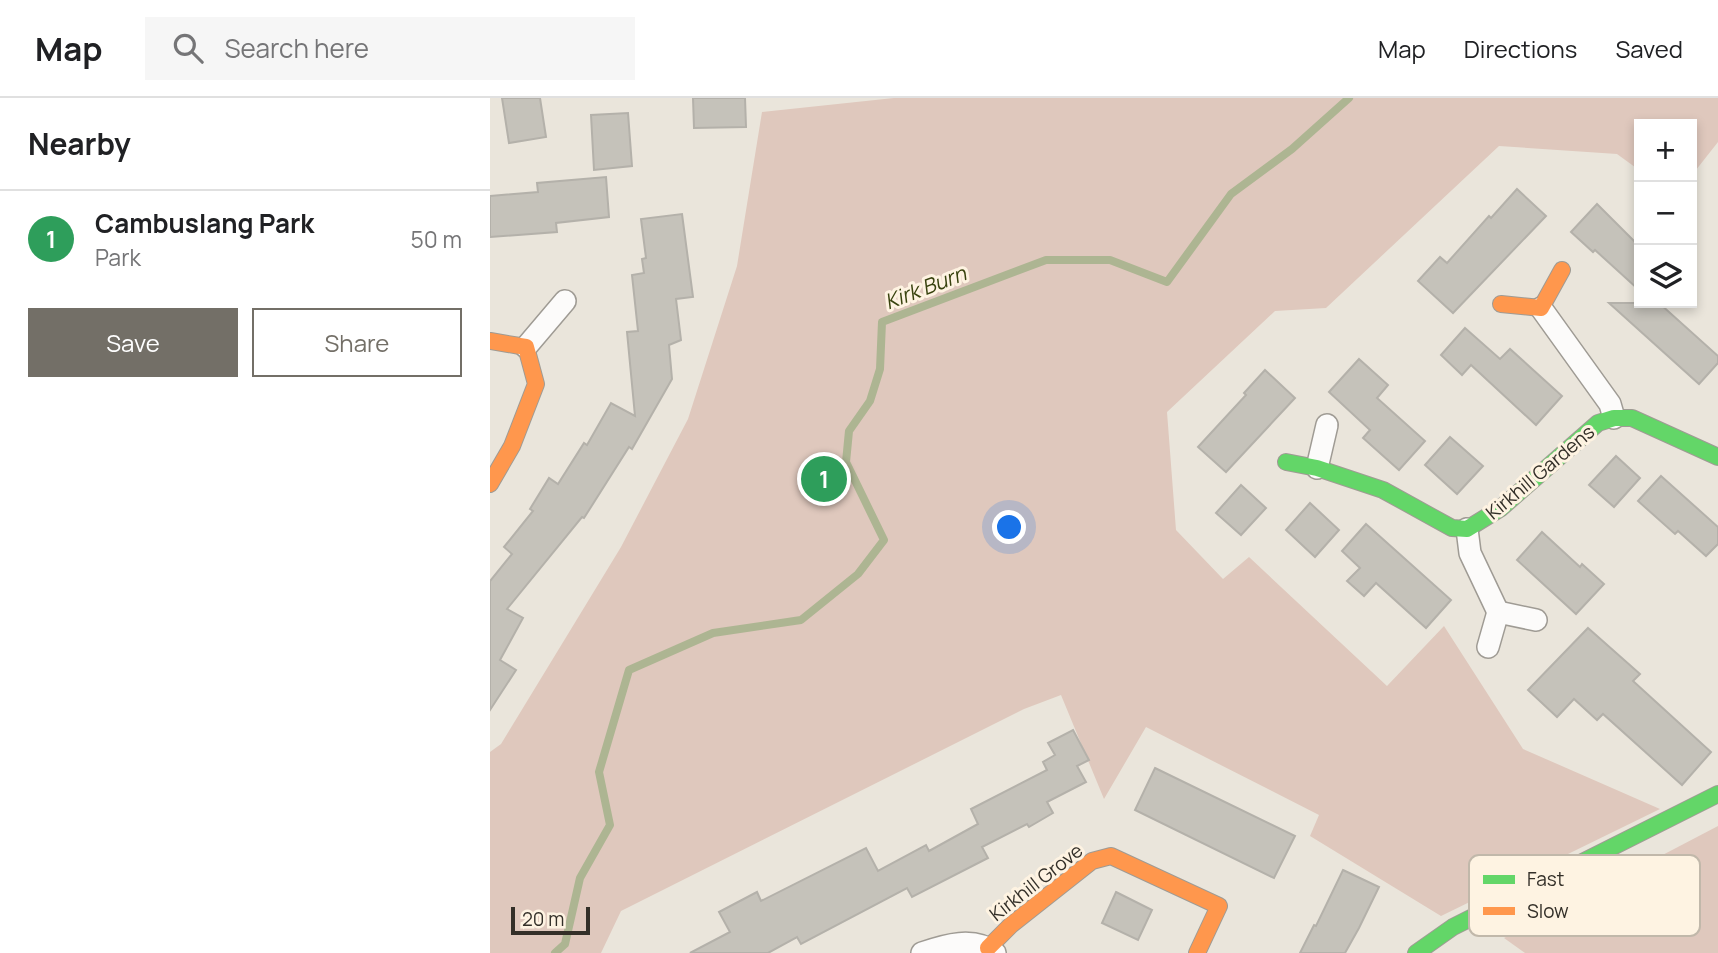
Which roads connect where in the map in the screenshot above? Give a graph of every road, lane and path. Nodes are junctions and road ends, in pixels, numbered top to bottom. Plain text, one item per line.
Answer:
1 (1562, 270) dead end
2 (565, 301) dead end
3 (1501, 304) dead end
4 (1541, 308) junction
5 (490, 341) edge
6 (526, 347) junction
7 (1614, 418) junction
8 (1327, 425) dead end
9 (1718, 457) edge
10 (1286, 462) dead end
11 (1317, 468) junction
12 (490, 484) edge
13 (1467, 528) junction
14 (1498, 612) junction
15 (1536, 620) dead end
16 (1488, 647) dead end
17 (1718, 794) edge
18 (1596, 855) edge
19 (1469, 919) edge
20 (991, 950) edge
21 (922, 953) edge
22 (1197, 953) edge
23 (1416, 953) edge

1 - 4 street
2 - 6 street
3 - 4 street
4 - 7 street, Kirkhill Gardens
5 - 6 street
6 - 12 street
7 - 9 street, Kirkhill Gardens
7 - 13 street, Kirkhill Gardens
8 - 11 street
10 - 11 street, Kirkhill Gardens
11 - 13 street, Kirkhill Gardens
13 - 14 street, Kirkhill Gardens
14 - 15 street
14 - 16 street
17 - 18 street
19 - 23 street
20 - 21 street
20 - 22 street, Kirkhill Grove

